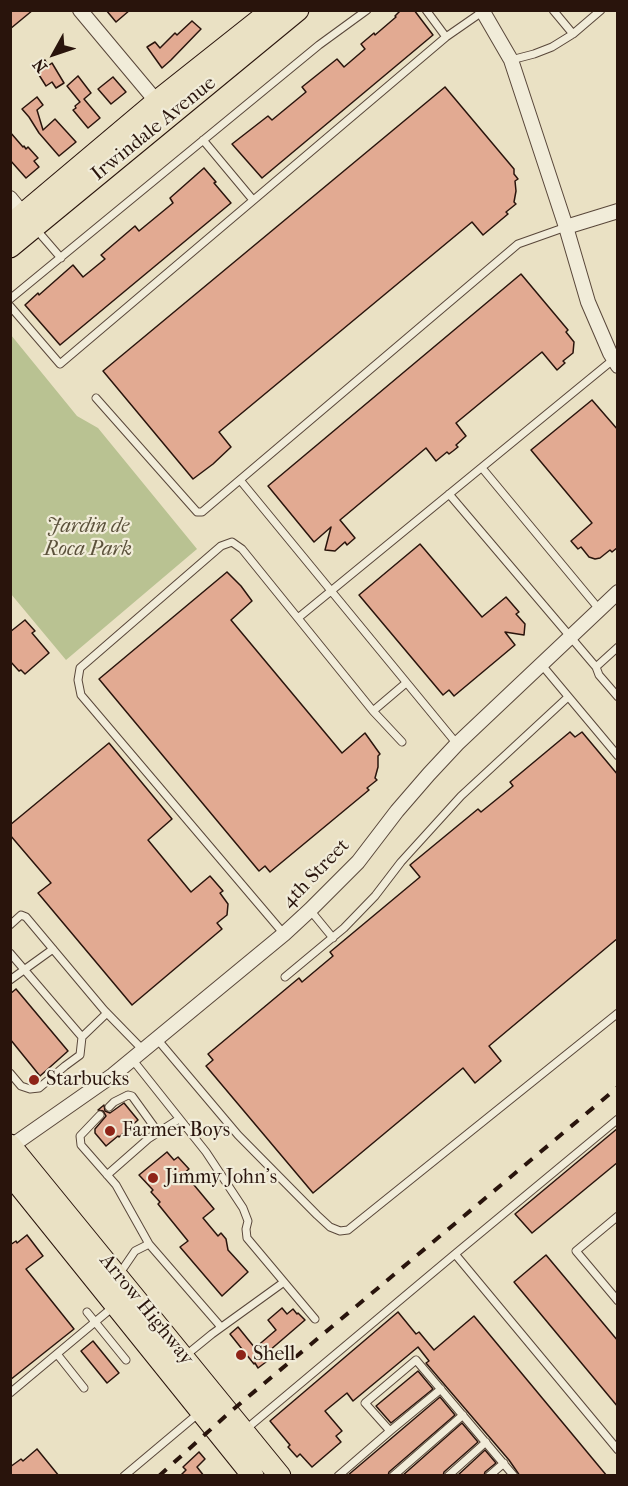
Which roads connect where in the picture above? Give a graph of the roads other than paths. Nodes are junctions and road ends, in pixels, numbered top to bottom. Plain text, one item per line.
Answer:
1 (80, 10) edge
2 (367, 10) edge
3 (426, 10) edge
4 (553, 10) edge
5 (601, 10) edge
6 (481, 11) edge
7 (281, 14) edge
8 (573, 34) junction
9 (446, 37) junction
10 (512, 60) junction
11 (163, 109) junction
12 (203, 141) junction
13 (253, 200) junction
14 (618, 212) edge
15 (20, 216) edge
16 (566, 227) junction
17 (10, 247) edge
18 (61, 258) junction
19 (10, 299) edge
20 (10, 306) edge
21 (616, 361) edge
22 (96, 398) dead end
23 (482, 468) junction
24 (240, 480) junction
25 (449, 495) junction
26 (331, 591) junction
27 (618, 592) edge
28 (599, 609) junction
29 (298, 618) junction
30 (570, 637) junction
31 (618, 647) edge
32 (541, 664) junction
33 (596, 667) junction
34 (406, 683) junction
35 (568, 697) junction
36 (618, 697) edge
37 (373, 711) junction
38 (402, 742) dead end
39 (457, 744) junction
40 (618, 756) edge
41 (310, 910) junction
42 (10, 925) edge
43 (284, 934) junction
44 (333, 938) junction
45 (53, 949) junction
46 (10, 953) edge
47 (24, 970) junction
48 (285, 977) dead end
49 (10, 980) edge
50 (107, 1013) junction
51 (618, 1013) edge
52 (82, 1037) junction
53 (157, 1039) junction
54 (137, 1055) junction
55 (11, 1074) edge
56 (109, 1107) dead end
57 (100, 1115) dead end
58 (180, 1119) junction
59 (618, 1119) edge
60 (158, 1132) junction
61 (11, 1146) edge
62 (10, 1174) edge
63 (107, 1175) junction
64 (618, 1216) edge
65 (149, 1244) junction
66 (455, 1254) junction
67 (118, 1276) junction
68 (284, 1282) junction
69 (618, 1302) edge
70 (115, 1305) junction
71 (87, 1312) dead end
72 (315, 1319) dead end
73 (95, 1322) junction
74 (221, 1327) junction
75 (57, 1354) junction
76 (126, 1360) dead end
77 (177, 1364) junction
78 (84, 1388) dead end
79 (441, 1389) junction
80 (10, 1393) edge
81 (201, 1411) junction
82 (464, 1415) junction
83 (245, 1431) junction
84 (390, 1431) junction
85 (486, 1442) junction
86 (618, 1450) edge
87 (504, 1463) junction
88 (124, 1476) edge
89 (253, 1476) edge
90 (280, 1476) edge
91 (338, 1476) edge
92 (393, 1476) edge
93 (448, 1476) edge
94 (489, 1476) edge
95 (514, 1476) edge

1 - 11 street
2 - 12 lane
3 - 9 lane
4 - 8 lane
5 - 8 lane
6 - 9 lane
6 - 10 street
7 - 11 main road, Irwindale Avenue
8 - 10 lane
9 - 13 lane
10 - 16 street
11 - 15 main road, Irwindale Avenue
12 - 13 lane
12 - 18 lane
13 - 20 lane
14 - 16 street
15 - 17 main road, Irwindale Avenue
15 - 18 lane
16 - 21 street
16 - 24 lane
18 - 19 lane
21 - 23 lane
22 - 24 lane
23 - 25 lane
23 - 28 lane
24 - 26 lane
25 - 26 lane
25 - 30 lane
26 - 29 lane
26 - 34 lane
27 - 28 street, 4th Street
28 - 30 street, 4th Street
29 - 37 lane
29 - 43 lane
30 - 32 street, 4th Street
30 - 33 lane
31 - 33 lane
32 - 35 lane
32 - 39 street, 4th Street
33 - 36 lane
34 - 37 lane
34 - 39 lane
35 - 40 lane
35 - 44 lane
37 - 38 lane
39 - 41 street, 4th Street
41 - 43 street, 4th Street
41 - 44 lane
42 - 45 lane
43 - 53 street, 4th Street
44 - 48 lane
45 - 47 lane
45 - 50 lane
46 - 47 lane
47 - 49 lane
47 - 52 lane
50 - 52 lane
50 - 54 lane
51 - 53 lane
52 - 55 lane
53 - 54 street, 4th Street
54 - 58 lane
54 - 61 street, 4th Street
56 - 60 lane
57 - 63 lane
58 - 60 lane
58 - 68 lane
59 - 66 lane
60 - 63 lane
61 - 67 main road, Arrow Highway
62 - 70 main road, Arrow Highway
63 - 65 lane
64 - 69 lane
65 - 67 lane
65 - 74 lane
66 - 83 lane
66 - 86 lane
67 - 77 main road, Arrow Highway
68 - 72 lane
68 - 74 lane
70 - 73 lane
70 - 77 main road, Arrow Highway
71 - 73 lane
73 - 75 lane
73 - 76 lane
74 - 77 lane
75 - 78 lane
75 - 80 lane
77 - 81 main road, Arrow Highway
77 - 83 main road, Arrow Highway
79 - 82 lane
79 - 84 lane
79 - 84 lane
81 - 88 lane
81 - 89 main road, Arrow Highway
82 - 85 lane
82 - 92 lane
83 - 90 main road, Arrow Highway
84 - 91 lane
85 - 87 lane
85 - 93 lane
87 - 94 lane
87 - 95 lane

